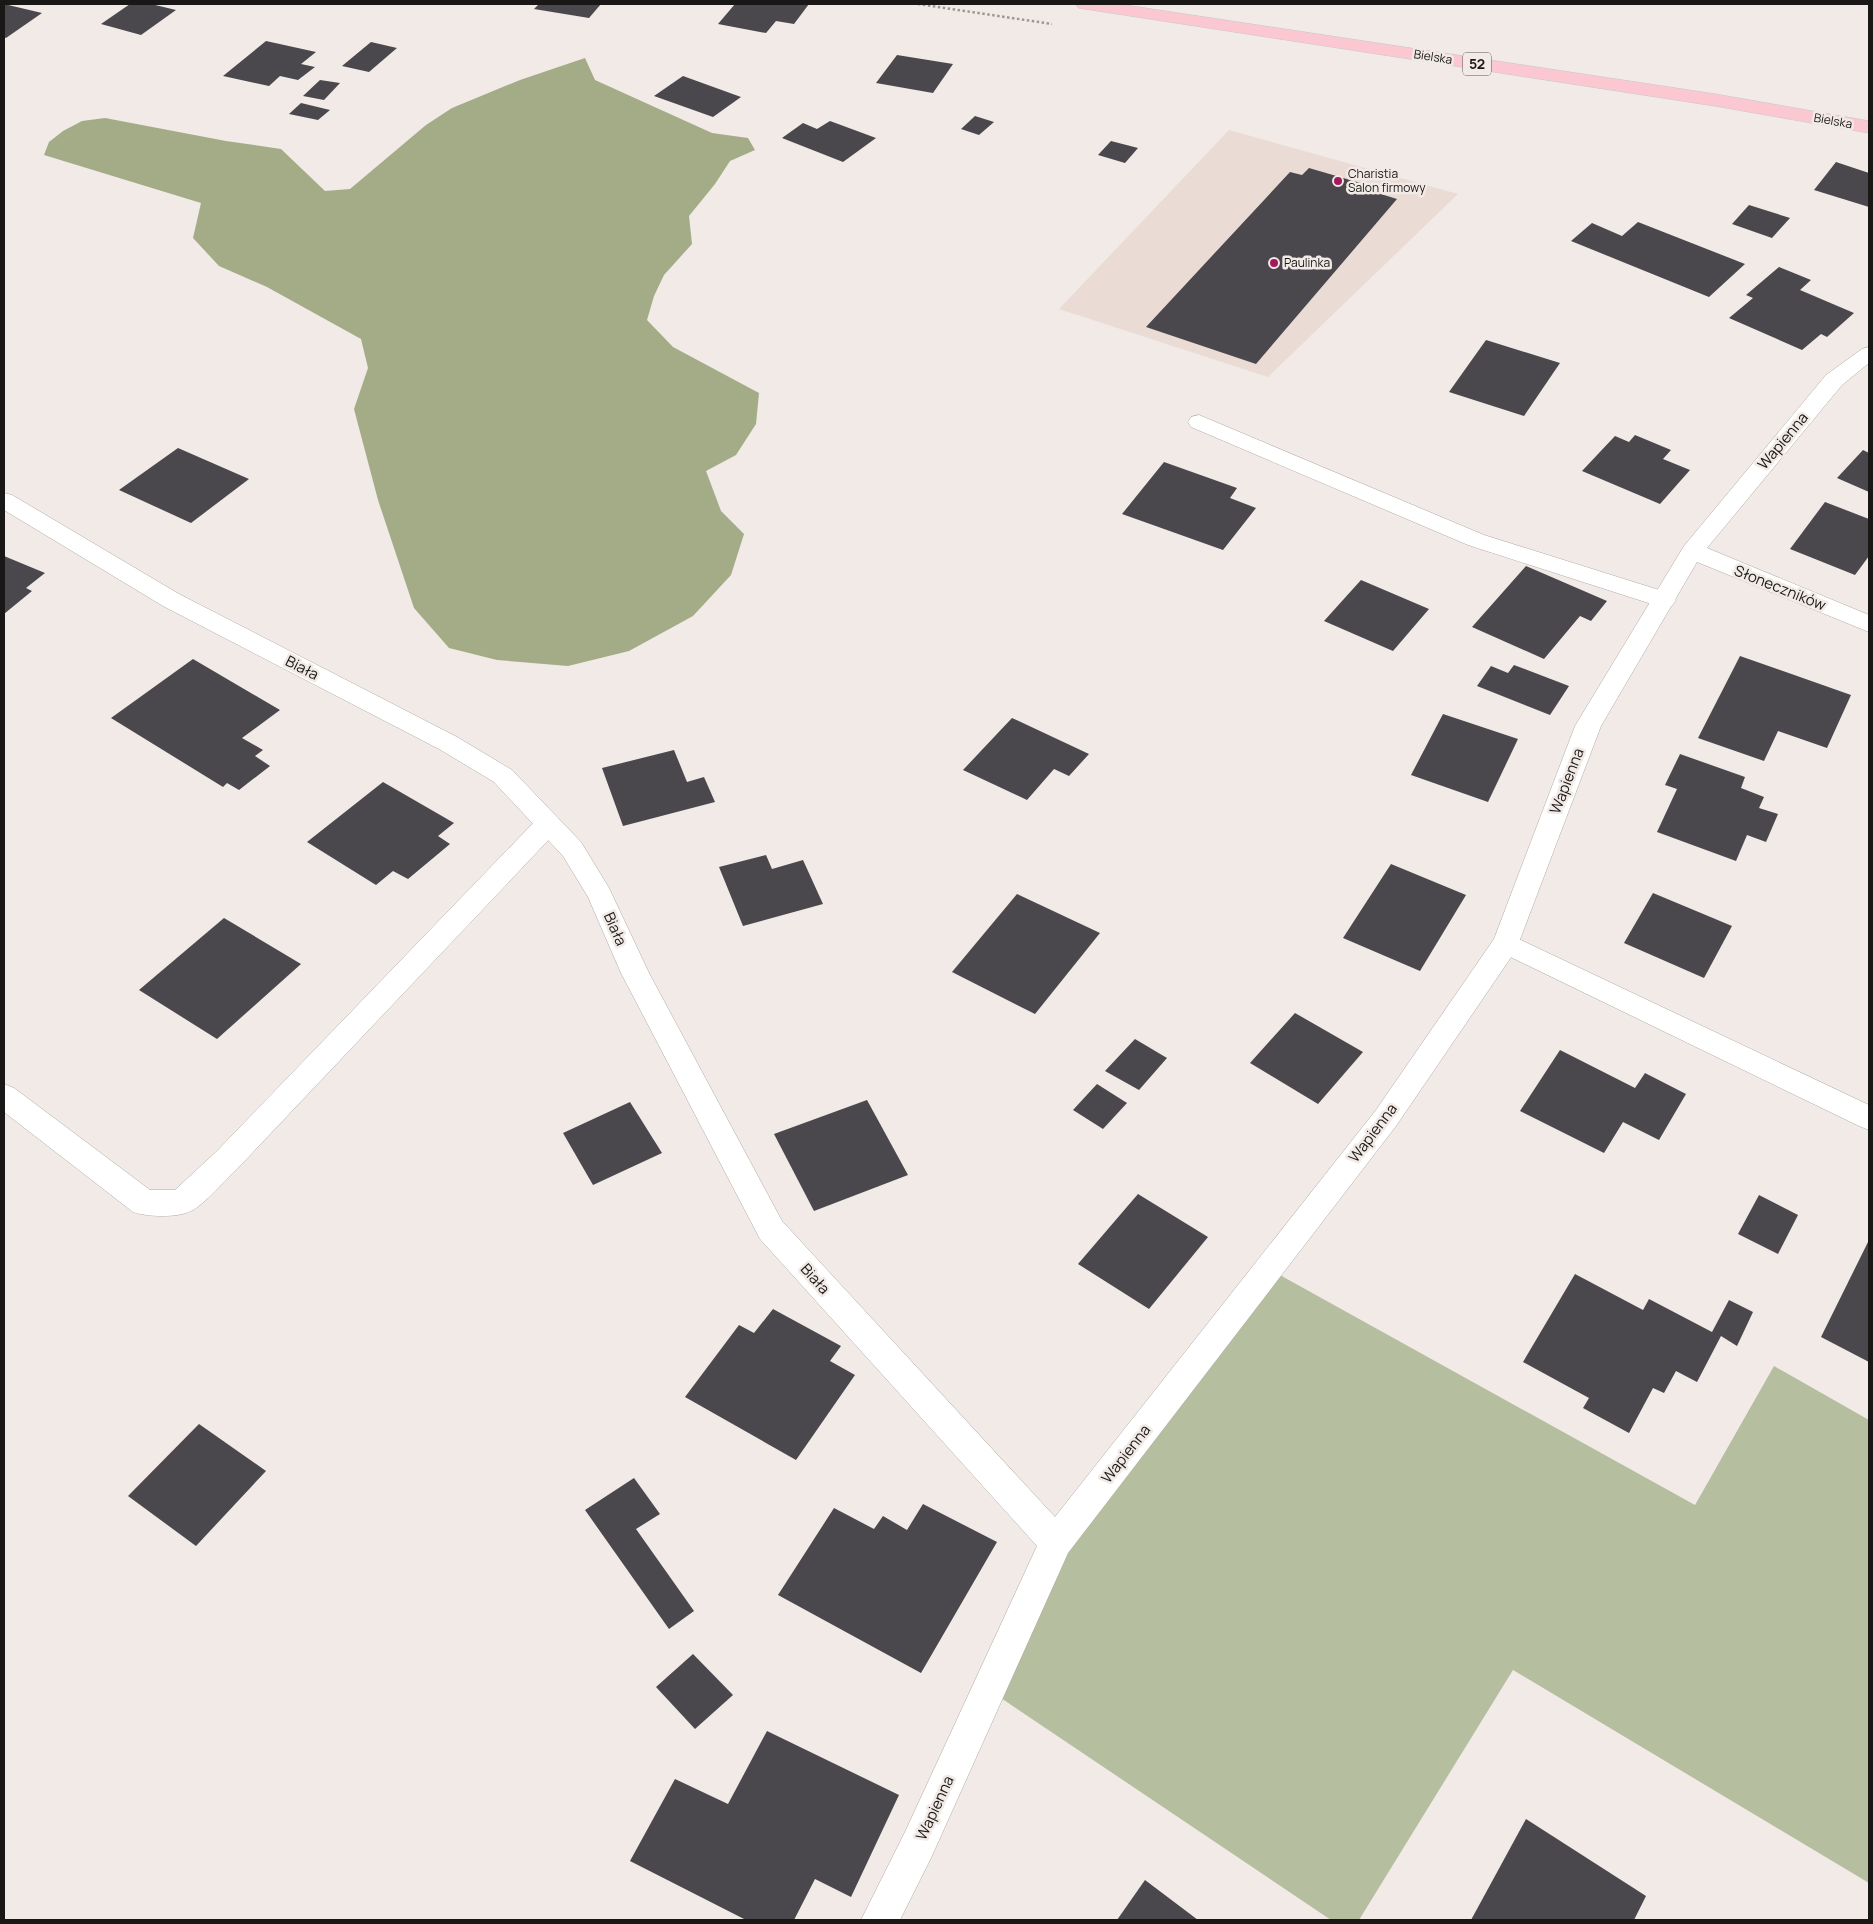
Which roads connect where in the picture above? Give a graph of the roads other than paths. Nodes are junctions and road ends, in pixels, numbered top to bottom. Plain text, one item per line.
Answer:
1 (1085, 4) edge
2 (1869, 127) edge
3 (1869, 352) edge
4 (1199, 422) dead end
5 (4, 500) edge
6 (1692, 551) junction
7 (1664, 600) junction
8 (1869, 624) edge
9 (548, 824) junction
10 (1506, 943) junction
11 (4, 1096) edge
12 (1869, 1118) edge
13 (1056, 1542) junction
14 (880, 1920) edge

1 - 2 main road, Bielska / 52
3 - 6 street, Wapienna
4 - 7 street
5 - 9 street, Biała
6 - 7 street, Wapienna
6 - 8 street, Słoneczników
7 - 10 street, Wapienna
9 - 11 street
9 - 13 street, Biała
10 - 12 street
10 - 13 street, Wapienna
13 - 14 street, Wapienna

